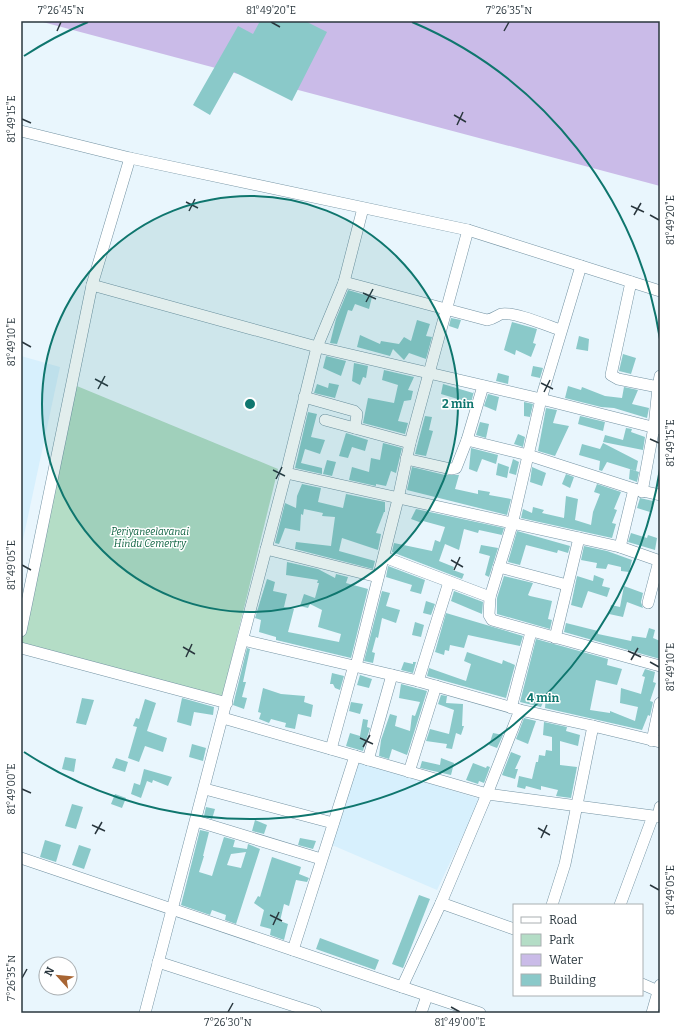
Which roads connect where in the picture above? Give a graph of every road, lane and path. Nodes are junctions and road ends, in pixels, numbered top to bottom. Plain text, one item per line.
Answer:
1 (21, 131) edge
2 (130, 158) junction
3 (363, 208) junction
4 (468, 230) junction
5 (581, 266) junction
6 (344, 282) junction
7 (632, 282) junction
8 (92, 285) junction
9 (660, 291) edge
10 (446, 310) junction
11 (560, 330) junction
12 (317, 347) junction
13 (430, 374) junction
14 (659, 383) edge
15 (483, 386) junction
16 (304, 398) junction
17 (541, 399) junction
18 (325, 420) dead end
19 (355, 428) junction
20 (657, 428) edge
21 (467, 440) junction
22 (410, 443) junction
23 (528, 455) junction
24 (406, 459) junction
25 (286, 473) junction
26 (638, 490) junction
27 (660, 495) edge
28 (398, 499) junction
29 (512, 525) junction
30 (579, 538) junction
31 (620, 547) junction
32 (266, 549) junction
33 (384, 557) junction
34 (659, 561) edge
35 (499, 567) junction
36 (378, 577) junction
37 (449, 582) junction
38 (567, 586) junction
39 (490, 597) junction
40 (648, 603) dead end
41 (21, 631) edge
42 (531, 632) junction
43 (555, 638) junction
44 (243, 640) junction
45 (21, 648) edge
46 (355, 666) junction
47 (660, 666) edge
48 (392, 675) junction
49 (418, 681) junction
50 (436, 686) junction
51 (227, 703) junction
52 (660, 703) edge
53 (515, 709) junction
54 (223, 718) junction
55 (592, 726) junction
56 (656, 742) edge
57 (331, 749) junction
58 (355, 756) junction
59 (368, 760) junction
60 (408, 772) junction
61 (204, 789) junction
62 (487, 794) junction
63 (577, 806) junction
64 (658, 815) edge
65 (196, 821) junction
66 (333, 823) junction
67 (21, 858) edge
68 (321, 859) junction
69 (441, 903) junction
70 (552, 904) edge
71 (620, 904) edge
72 (172, 910) junction
73 (513, 930) edge
74 (292, 950) junction
75 (158, 962) junction
76 (643, 984) edge
77 (402, 987) junction
78 (659, 988) edge
79 (426, 996) junction
80 (145, 1013) edge
81 (316, 1013) edge
82 (421, 1013) edge
83 (480, 1013) edge
84 (652, 1013) edge

1 - 2 street
2 - 3 street
2 - 8 street
3 - 4 street
3 - 6 street
4 - 5 street
4 - 10 street
5 - 7 street
5 - 11 street
6 - 10 street
6 - 12 street
7 - 9 street
7 - 14 street
8 - 12 street
8 - 41 street
10 - 11 street
10 - 13 street
11 - 17 street
12 - 13 street
12 - 16 street
13 - 15 street
13 - 22 street
14 - 20 street
15 - 17 street
15 - 21 street
16 - 19 street
16 - 25 street
17 - 20 street
17 - 23 street
18 - 19 street
19 - 22 street
20 - 26 street
21 - 23 street
21 - 24 street
22 - 24 street
23 - 26 street
23 - 29 street
24 - 28 street
25 - 28 street
25 - 32 street
26 - 27 street
26 - 31 street
28 - 29 street
28 - 33 street
29 - 30 street
29 - 35 street
30 - 31 street
30 - 38 street
31 - 34 street
32 - 36 street
32 - 44 street
33 - 36 street
33 - 37 street
34 - 40 street
35 - 38 street
35 - 39 street
36 - 46 street
37 - 39 street
37 - 49 street
38 - 43 street
39 - 42 street
42 - 43 street
42 - 53 street
43 - 47 street
44 - 46 street
44 - 51 street
45 - 51 street
46 - 48 street
46 - 57 street
48 - 49 street
48 - 59 street
49 - 50 street
50 - 53 street
50 - 60 street
51 - 54 street
52 - 56 street
53 - 55 street
53 - 62 street
54 - 57 street
54 - 61 street
55 - 56 street
55 - 63 street
57 - 58 street
58 - 59 street
58 - 66 street
59 - 60 street
60 - 62 street
61 - 65 street
61 - 66 street
62 - 63 street
62 - 69 street
63 - 64 street
63 - 70 street
64 - 71 street
65 - 68 street
65 - 72 street
66 - 68 street
67 - 72 street
68 - 74 street
69 - 73 street
69 - 77 street
72 - 74 street
72 - 75 street
74 - 77 street
75 - 80 street
75 - 81 street
76 - 78 street
77 - 79 street
78 - 84 street
79 - 82 street
79 - 83 street

